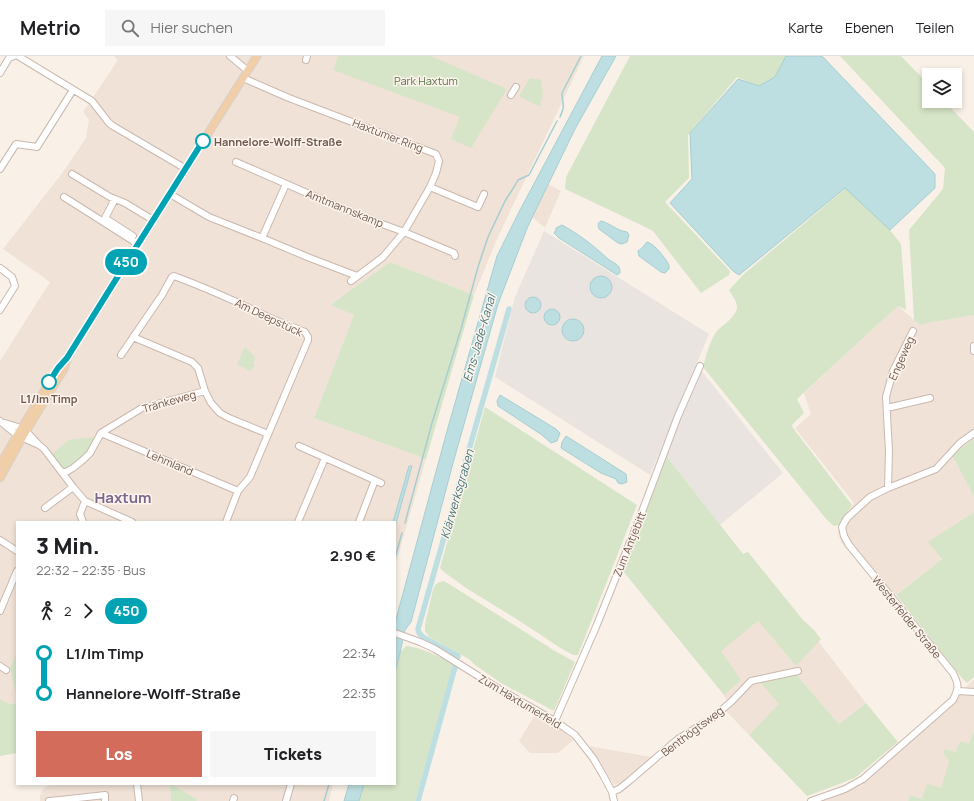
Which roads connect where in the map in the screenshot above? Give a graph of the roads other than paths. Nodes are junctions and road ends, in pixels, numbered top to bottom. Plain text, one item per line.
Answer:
1 (14, 56) edge
2 (18, 56) edge
3 (230, 56) edge
4 (257, 56) edge
5 (248, 71) junction
6 (0, 73) edge
7 (243, 78) junction
8 (516, 87) dead end
9 (73, 90) junction
10 (511, 95) dead end
11 (236, 162) dead end
12 (0, 169) edge
13 (186, 169) junction
14 (72, 174) dead end
15 (286, 184) junction
16 (430, 187) junction
17 (170, 194) junction
18 (484, 194) dead end
19 (64, 197) dead end
20 (115, 199) junction
21 (153, 220) junction
22 (404, 232) junction
23 (133, 236) dead end
24 (262, 238) junction
25 (138, 244) junction
26 (455, 256) dead end
27 (0, 268) edge
28 (357, 276) junction
29 (351, 281) dead end
30 (0, 310) edge
31 (913, 331) dead end
32 (133, 337) junction
33 (974, 346) edge
34 (974, 351) edge
35 (121, 355) dead end
36 (700, 366) dead end
37 (206, 391) junction
38 (930, 398) dead end
39 (887, 408) junction
40 (0, 421) edge
41 (24, 430) junction
42 (974, 432) edge
43 (101, 433) junction
44 (268, 434) junction
45 (19, 436) junction
46 (39, 445) junction
47 (299, 446) dead end
48 (325, 458) junction
49 (0, 465) edge
50 (62, 472) junction
51 (0, 478) edge
52 (73, 487) junction
53 (888, 488) junction
54 (238, 491) junction
55 (85, 501) junction
56 (45, 508) dead end
57 (83, 521) edge
58 (130, 521) edge
59 (226, 521) edge
60 (298, 521) edge
61 (359, 521) edge
62 (0, 540) edge
63 (16, 550) edge
64 (16, 573) edge
65 (0, 611) edge
66 (396, 633) edge
67 (798, 671) dead end
68 (958, 691) junction
69 (974, 692) edge
70 (555, 720) junction
71 (137, 785) edge
72 (292, 785) edge
73 (612, 792) junction
74 (60, 800) edge
75 (49, 801) edge
76 (105, 801) edge
77 (139, 801) edge
78 (286, 801) edge
79 (614, 801) edge
80 (811, 801) edge

1 - 6 street
2 - 9 street
3 - 5 street
4 - 5 main road
5 - 7 main road
7 - 13 main road
7 - 16 street, Haxtumer Ring
8 - 10 street
9 - 12 street
9 - 13 street
11 - 15 street, Amtmannskamp
13 - 17 main road
14 - 20 street
15 - 22 street, Amtmannskamp
15 - 24 street
16 - 18 street
16 - 22 street, Haxtumer Ring
17 - 21 main road
17 - 24 street
19 - 25 street
20 - 21 street
20 - 23 street
21 - 25 main road
22 - 26 street, Amtmannskamp
22 - 28 street, Haxtumer Ring
24 - 28 street
25 - 41 main road
27 - 30 street
28 - 29 street, Haxtumer Ring
31 - 39 street, Engeweg
32 - 35 street, Am Deepstück
32 - 37 street
32 - 44 street, Am Deepstück
33 - 34 street
36 - 70 street, Zum Antjebitt
37 - 43 street, Tränkeweg
37 - 44 street
38 - 39 street
39 - 53 street, Engeweg
40 - 41 street
40 - 45 street
41 - 45 main road
41 - 46 street
42 - 53 street, Westerfelder Straße
43 - 50 street, Tränkeweg
43 - 54 street, Lehmland
44 - 54 street, Am Deepstück
45 - 46 street
45 - 49 main road
45 - 51 main road
46 - 50 street
47 - 48 street
48 - 60 street
48 - 61 street
50 - 52 street
52 - 55 street
52 - 56 street
53 - 68 street, Westerfelder Straße
54 - 59 street, Am Deepstück
55 - 57 street
55 - 58 street
62 - 63 street
64 - 65 street
66 - 70 street, Zum Haxtumerfeld
67 - 73 street, Benthögtsweg
68 - 69 street
68 - 80 street
70 - 73 street, Zum Haxtumerfeld
71 - 77 street
72 - 78 street
73 - 79 street, Zum Haxtumerfeld
74 - 75 street
74 - 76 street

